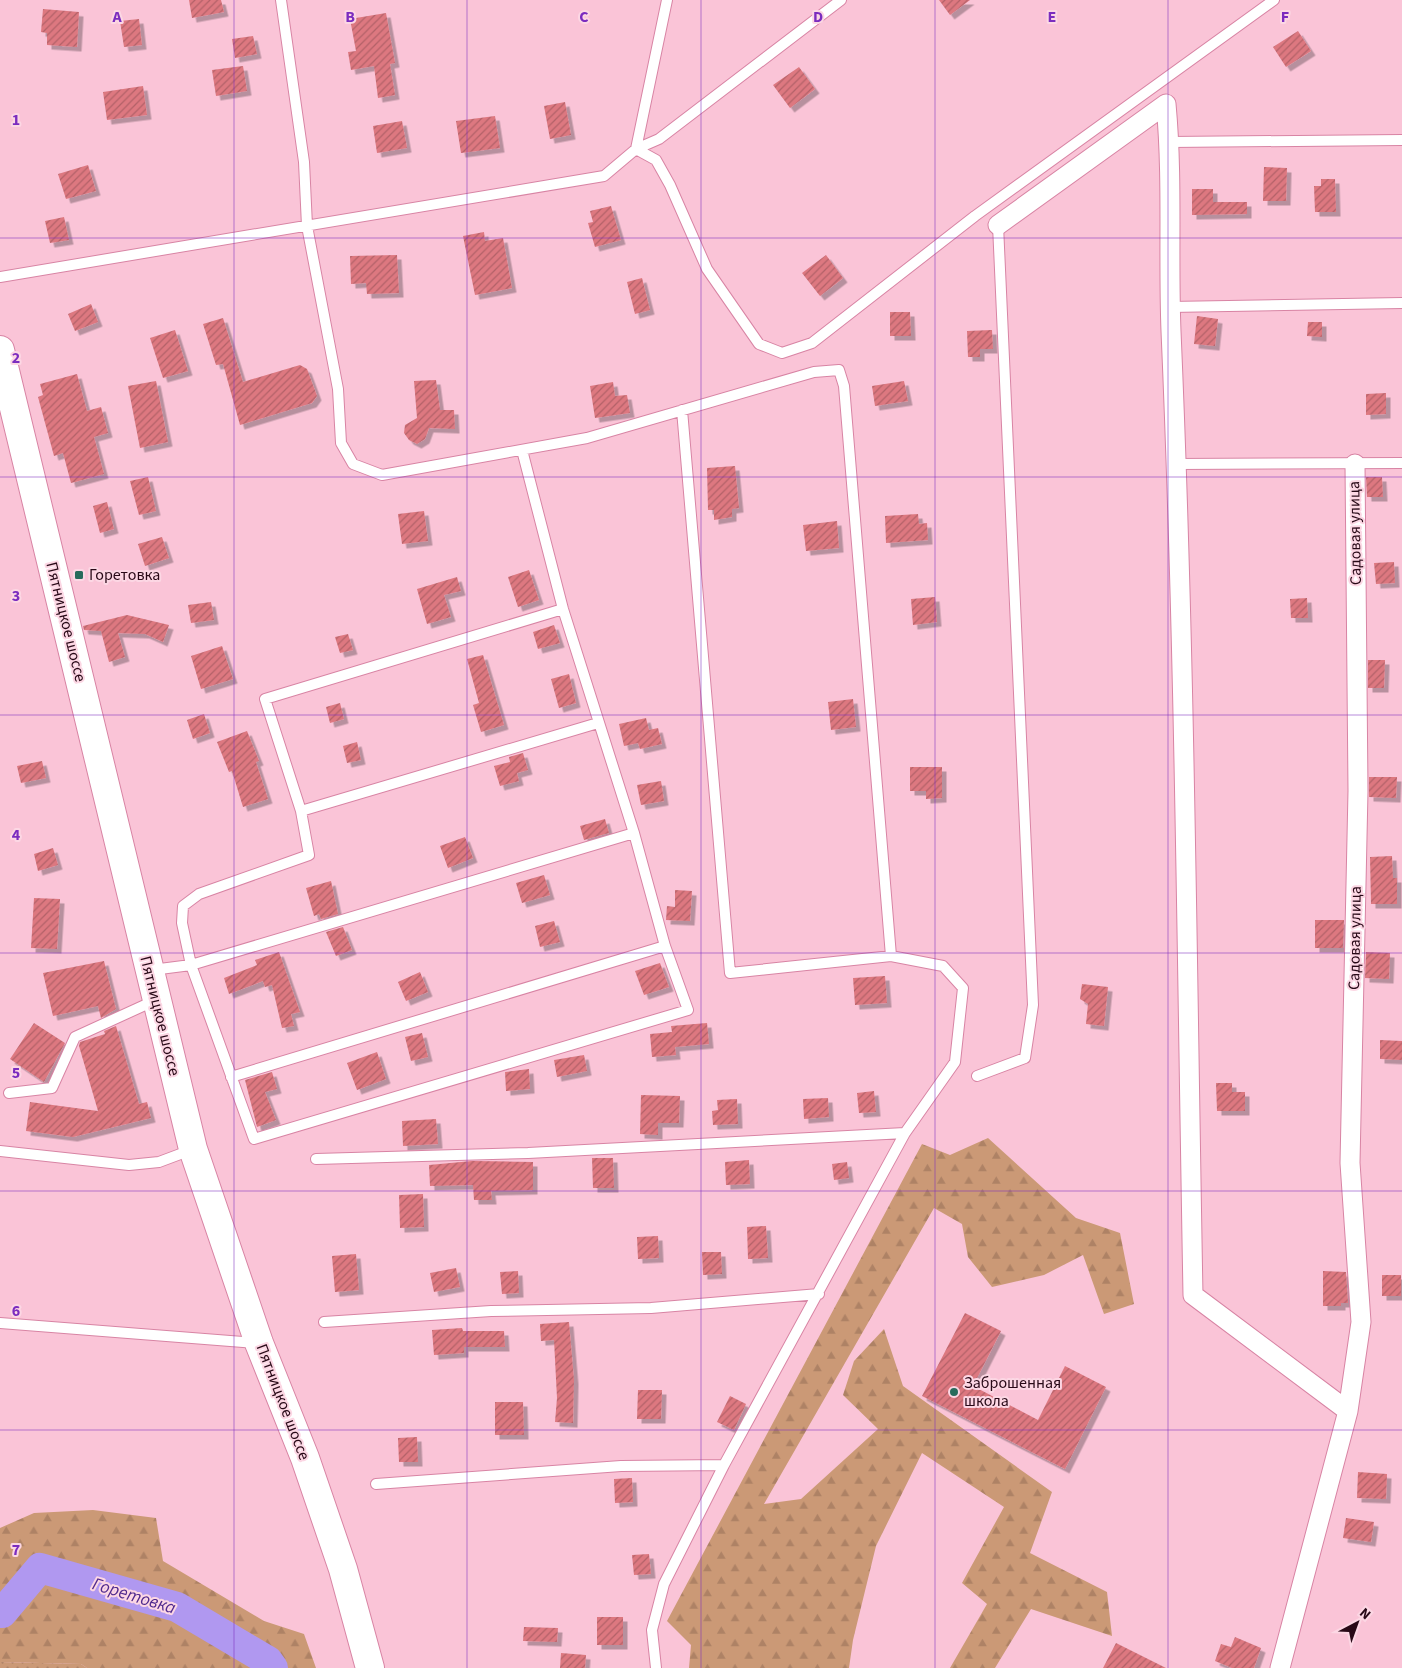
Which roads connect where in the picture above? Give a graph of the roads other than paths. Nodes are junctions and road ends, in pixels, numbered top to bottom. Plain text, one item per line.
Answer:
1 (281, 0) edge
2 (667, 0) edge
3 (840, 0) edge
4 (1274, 0) edge
5 (1402, 140) edge
6 (1170, 142) junction
7 (636, 149) junction
8 (998, 225) joint
9 (307, 226) junction
10 (0, 277) edge
11 (1402, 303) edge
12 (1170, 307) junction
13 (0, 350) edge
14 (3, 380) edge
15 (682, 410) junction
16 (522, 450) junction
17 (1402, 463) edge
18 (1177, 464) junction
19 (1355, 464) junction
20 (563, 610) junction
21 (598, 723) junction
22 (301, 811) junction
23 (634, 833) junction
24 (666, 946) junction
25 (891, 956) junction
26 (191, 965) junction
27 (149, 971) junction
28 (156, 1000) junction
29 (977, 1076) dead end
30 (231, 1077) junction
31 (8, 1093) dead end
32 (906, 1133) junction
33 (193, 1149) junction
34 (0, 1151) edge
35 (316, 1159) dead end
36 (819, 1294) junction
37 (324, 1322) dead end
38 (0, 1323) edge
39 (260, 1343) junction
40 (1348, 1411) junction
41 (724, 1465) junction
42 (376, 1484) dead end
43 (370, 1668) edge
44 (656, 1668) edge
45 (1280, 1668) edge

1 - 9 lane
2 - 7 lane
3 - 7 lane
4 - 7 lane
5 - 6 lane
6 - 8 street
6 - 12 street
7 - 9 lane
8 - 29 lane
9 - 10 lane
9 - 16 lane
11 - 12 lane
12 - 18 street
13 - 14 main road, Пятницкое шоссе
14 - 27 main road, Пятницкое шоссе
15 - 16 lane
15 - 25 lane
15 - 25 lane
16 - 20 lane
17 - 19 lane
18 - 19 lane
18 - 40 street
19 - 40 street, Садовая улица
20 - 21 lane
20 - 22 lane
21 - 22 lane
21 - 23 lane
22 - 26 lane
23 - 24 lane
23 - 26 lane
24 - 30 lane
24 - 30 lane
25 - 32 lane
26 - 27 lane
26 - 30 lane
27 - 28 main road, Пятницкое шоссе
28 - 31 lane
28 - 33 main road, Пятницкое шоссе
32 - 35 lane
32 - 36 lane
33 - 34 lane
33 - 39 main road, Пятницкое шоссе
36 - 37 lane
36 - 41 lane
38 - 39 lane
39 - 43 main road, Пятницкое шоссе
40 - 45 street, Садовая улица
41 - 42 lane
41 - 44 lane

